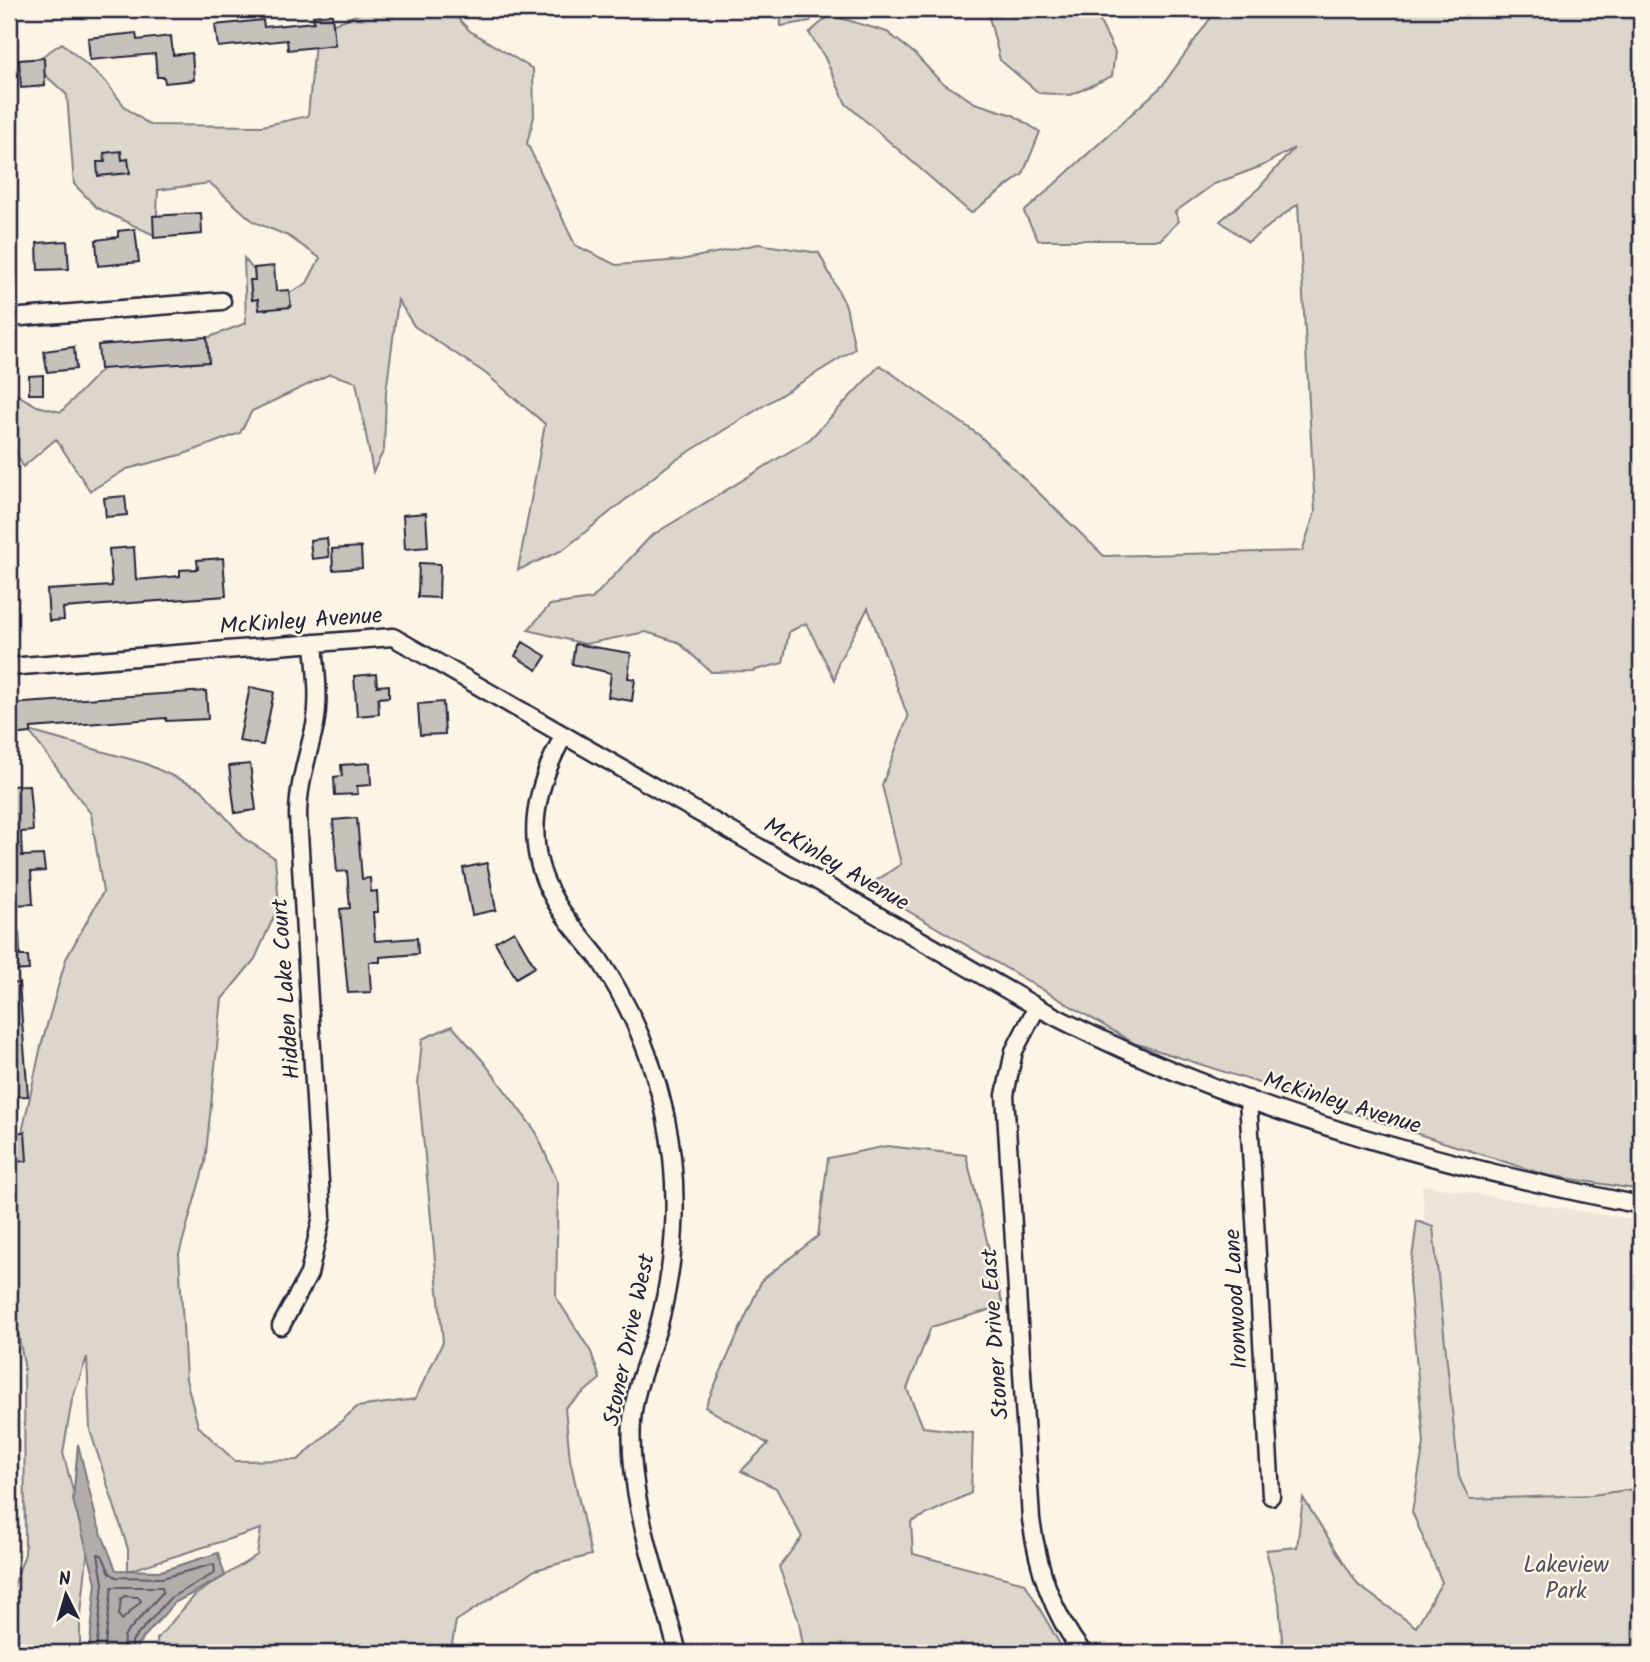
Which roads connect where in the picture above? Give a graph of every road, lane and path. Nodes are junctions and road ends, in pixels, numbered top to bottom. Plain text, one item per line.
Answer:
1 (222, 301) dead end
2 (9, 318) edge
3 (314, 643) junction
4 (9, 667) edge
5 (564, 735) junction
6 (1037, 1007) junction
7 (1248, 1099) junction
8 (1641, 1205) edge
9 (281, 1326) dead end
10 (1271, 1496) dead end
11 (678, 1653) edge
12 (1083, 1653) edge

1 - 2 street
3 - 4 street, McKinley Avenue
3 - 5 street, McKinley Avenue
3 - 9 street, Hidden Lake Court
5 - 6 street, McKinley Avenue
5 - 11 street, Stoner Drive West
6 - 7 street, McKinley Avenue
6 - 12 street, Stoner Drive East
7 - 8 street, McKinley Avenue
7 - 10 street, Ironwood Lane

